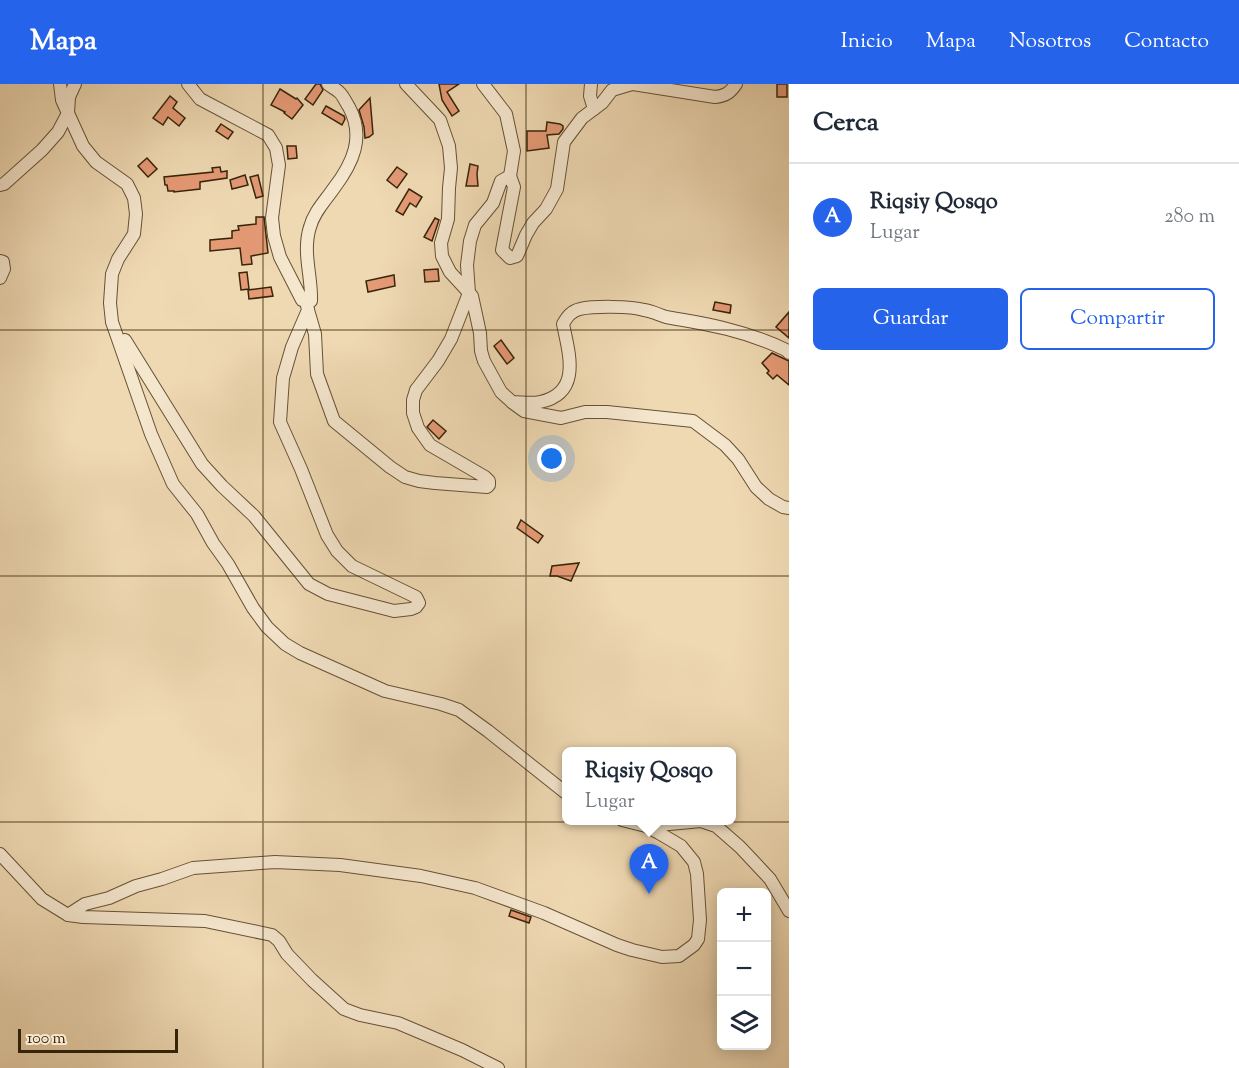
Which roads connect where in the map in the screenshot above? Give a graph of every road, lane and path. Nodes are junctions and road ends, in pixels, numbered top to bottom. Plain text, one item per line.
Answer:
1 (60, 84) edge
2 (75, 84) edge
3 (188, 84) edge
4 (328, 84) edge
5 (406, 84) edge
6 (483, 84) edge
7 (591, 84) edge
8 (632, 84) edge
9 (736, 84) edge
10 (594, 109) junction
11 (68, 113) junction
12 (510, 176) junction
13 (0, 185) edge
14 (0, 261) edge
15 (0, 278) edge
16 (469, 293) junction
17 (307, 306) junction
18 (111, 315) junction
19 (788, 350) edge
20 (512, 402) junction
21 (789, 508) edge
22 (562, 790) edge
23 (642, 825) edge
24 (657, 825) edge
25 (713, 825) edge
26 (646, 826) junction
27 (0, 854) edge
28 (789, 911) edge
29 (68, 915) junction
30 (498, 1068) edge

1 - 11 street
2 - 11 street
3 - 17 street
4 - 17 street
5 - 16 street
6 - 12 street
7 - 10 street
8 - 9 street
8 - 10 street
10 - 12 street
11 - 13 street
11 - 18 street
12 - 16 street
14 - 15 street
16 - 17 street
16 - 20 street
17 - 18 street
18 - 22 street
19 - 20 street
20 - 21 street
23 - 26 street
24 - 26 street
25 - 28 street
26 - 29 street
27 - 29 street
29 - 30 street

